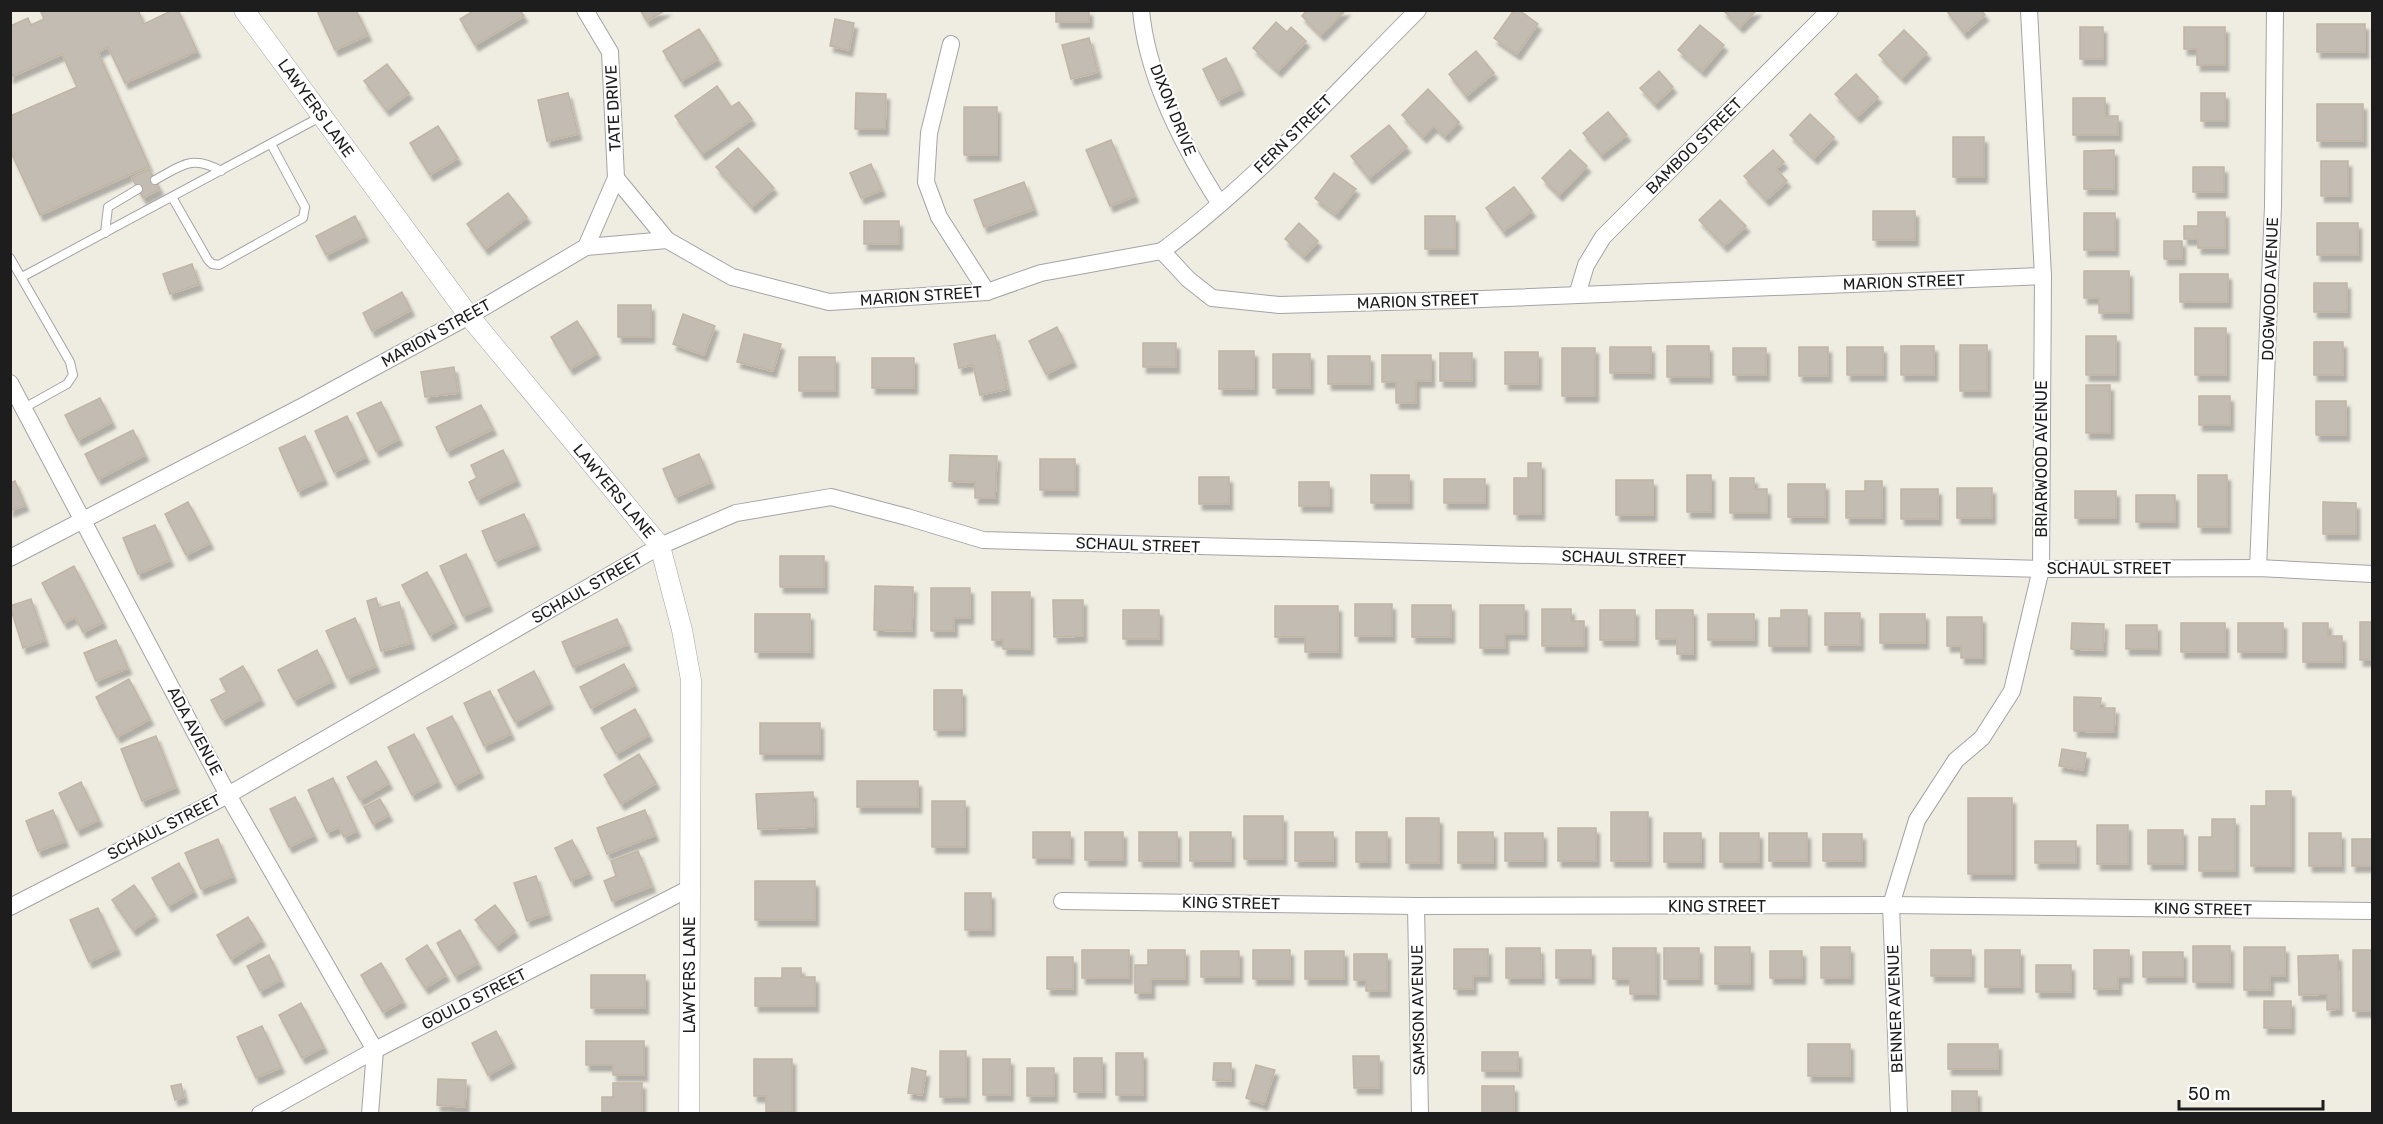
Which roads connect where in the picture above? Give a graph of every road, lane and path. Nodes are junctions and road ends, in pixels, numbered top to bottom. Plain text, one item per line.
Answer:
1 (244, 10) edge
2 (585, 10) edge
3 (1141, 10) edge
4 (1418, 10) edge
5 (1830, 10) edge
6 (2029, 10) edge
7 (2275, 10) edge
8 (951, 44) dead end
9 (322, 116) junction
10 (271, 144) junction
11 (221, 171) junction
12 (616, 178) junction
13 (155, 180) dead end
14 (138, 189) dead end
15 (172, 196) junction
16 (1220, 204) junction
17 (105, 233) junction
18 (667, 240) junction
19 (586, 247) junction
20 (1162, 250) junction
21 (10, 258) edge
22 (2043, 276) junction
23 (22, 277) junction
24 (987, 292) junction
25 (1576, 295) junction
26 (469, 316) junction
27 (10, 383) edge
28 (24, 408) junction
29 (83, 518) junction
30 (660, 546) junction
31 (10, 558) edge
32 (2258, 567) junction
33 (2041, 569) junction
34 (2373, 574) edge
35 (228, 795) junction
36 (690, 888) junction
37 (1062, 901) dead end
38 (1891, 905) junction
39 (1416, 906) junction
40 (10, 907) edge
41 (2373, 911) edge
42 (375, 1050) junction
43 (260, 1113) edge
44 (370, 1113) edge
45 (689, 1113) edge
46 (1420, 1113) edge
47 (1899, 1113) edge

1 - 9 street, LAWYERS LANE
2 - 12 street, TATE DRIVE
3 - 16 street, DIXON DRIVE
4 - 16 street, FERN STREET
5 - 25 street, BAMBOO STREET
6 - 22 street, BRIARWOOD AVENUE
7 - 32 street, DOGWOOD AVENUE
8 - 24 street
9 - 10 lane
9 - 26 street, LAWYERS LANE
10 - 11 lane
10 - 15 lane
11 - 13 lane
11 - 15 lane
12 - 18 street
12 - 19 street, TATE DRIVE
14 - 17 lane
15 - 17 lane
16 - 20 street, FERN STREET
17 - 23 lane
18 - 19 street, MARION STREET
18 - 24 street, MARION STREET
19 - 26 street, MARION STREET
20 - 24 street, MARION STREET
20 - 25 street, MARION STREET
21 - 23 lane
22 - 25 street, MARION STREET
22 - 33 street, BRIARWOOD AVENUE
23 - 28 lane
26 - 29 street, MARION STREET
26 - 30 street, LAWYERS LANE
27 - 28 street, ADA AVENUE
28 - 29 street, ADA AVENUE
29 - 31 street, MARION STREET
29 - 35 street, ADA AVENUE
30 - 33 street, SCHAUL STREET
30 - 35 street, SCHAUL STREET
30 - 36 street, LAWYERS LANE
32 - 33 street, SCHAUL STREET
32 - 34 street, SCHAUL STREET
33 - 38 street, BRIARWOOD AVENUE
35 - 40 street, SCHAUL STREET
35 - 42 street, ADA AVENUE
36 - 42 street, GOULD STREET
36 - 45 street, LAWYERS LANE
37 - 39 street, KING STREET
38 - 39 street, KING STREET
38 - 41 street, KING STREET
38 - 47 street, BENNER AVENUE
39 - 46 street, SAMSON AVENUE
42 - 43 street, GOULD STREET
42 - 44 street

